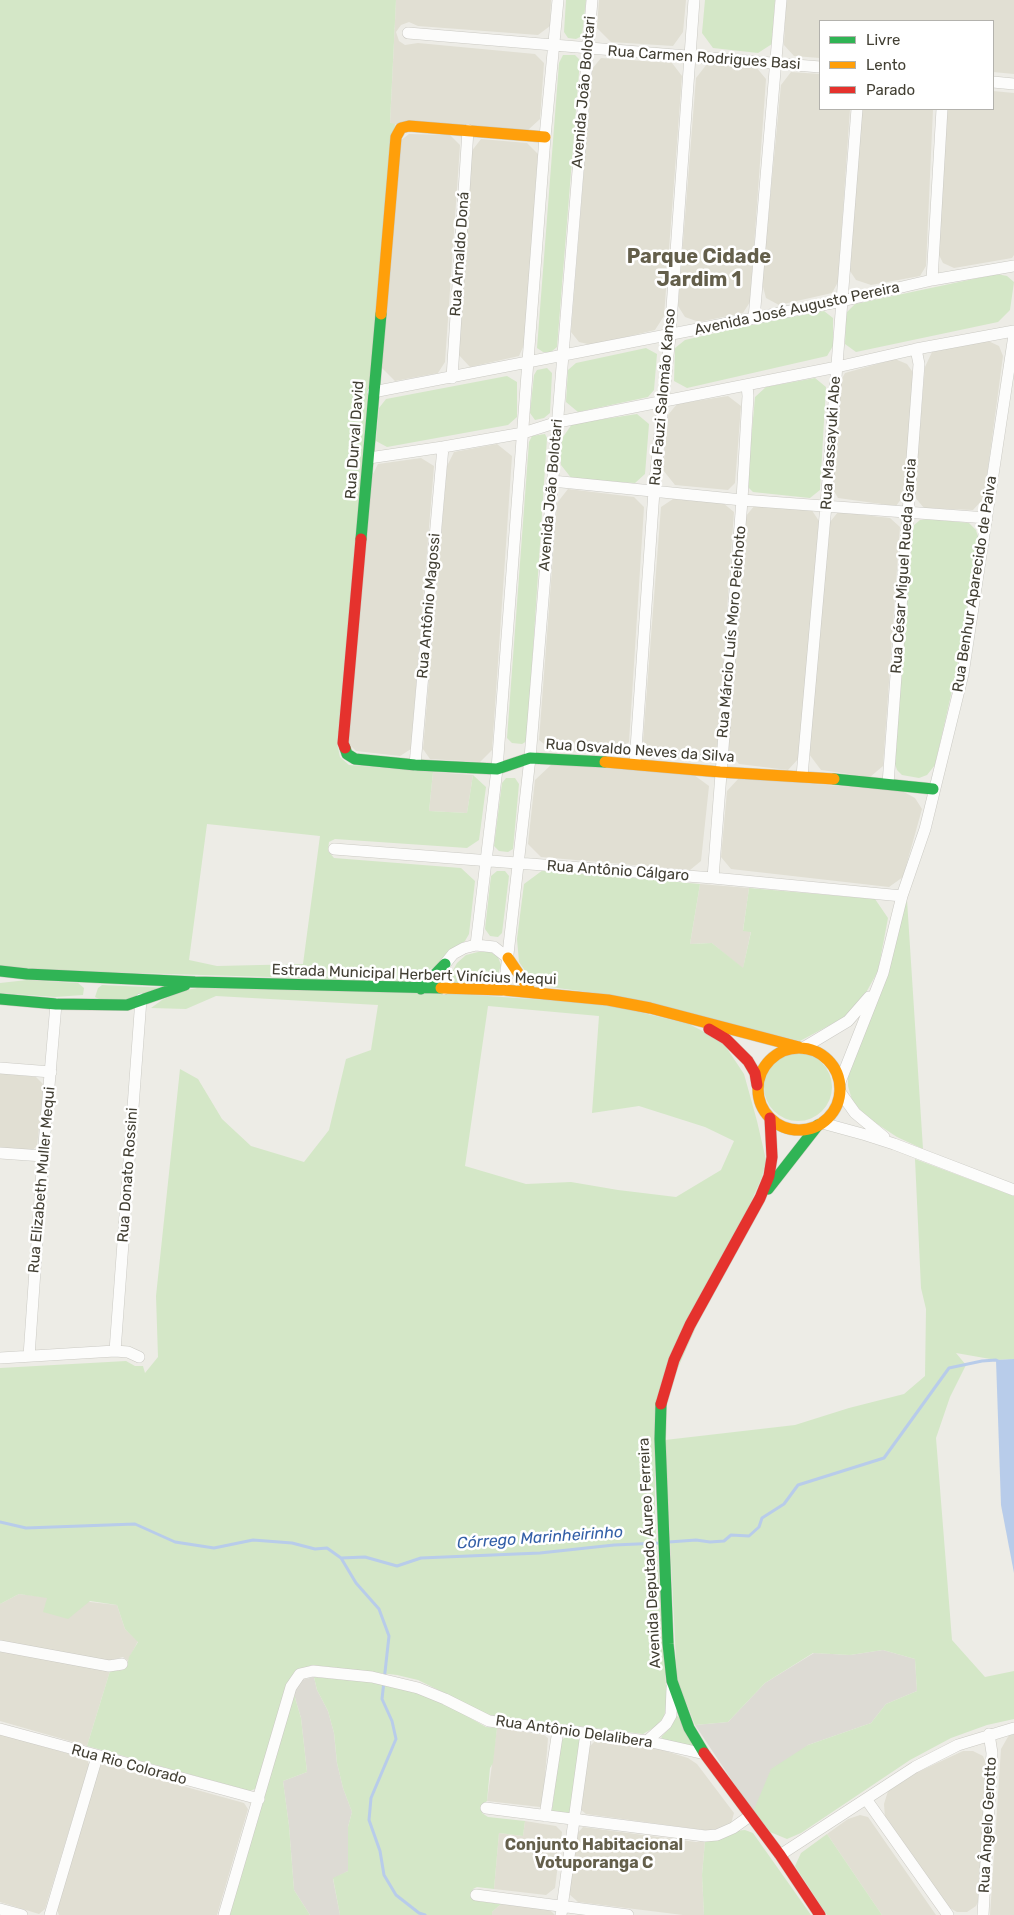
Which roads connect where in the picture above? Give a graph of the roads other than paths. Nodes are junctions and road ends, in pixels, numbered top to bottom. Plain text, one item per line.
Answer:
1 (558, 0) edge
2 (592, 0) edge
3 (694, 0) edge
4 (781, 0) edge
5 (408, 33) dead end
6 (554, 46) junction
7 (588, 49) junction
8 (689, 55) junction
9 (775, 63) junction
10 (819, 67) edge
11 (994, 82) edge
12 (1014, 84) edge
13 (857, 110) edge
14 (942, 110) edge
15 (468, 130) junction
16 (545, 137) junction
17 (1014, 266) edge
18 (932, 280) junction
19 (842, 301) junction
20 (754, 319) junction
21 (1014, 331) edge
22 (1014, 335) edge
23 (670, 336) junction
24 (916, 349) junction
25 (563, 354) junction
26 (528, 362) junction
27 (836, 367) junction
28 (452, 378) junction
29 (747, 385) junction
30 (373, 392) junction
31 (663, 401) junction
32 (558, 422) junction
33 (523, 433) junction
34 (443, 447) junction
35 (369, 458) junction
36 (552, 481) junction
37 (654, 491) junction
38 (742, 500) junction
39 (826, 505) junction
40 (908, 512) junction
41 (987, 518) junction
42 (347, 754) joint
43 (530, 758) junction
44 (635, 763) junction
45 (415, 765) junction
46 (497, 769) junction
47 (720, 772) junction
48 (802, 776) junction
49 (888, 784) junction
50 (933, 789) junction
51 (334, 849) dead end
52 (487, 862) junction
53 (519, 863) junction
54 (713, 878) junction
55 (902, 896) junction
56 (476, 945) junction
57 (508, 958) junction
58 (446, 964) junction
59 (0, 971) edge
60 (27, 974) junction
61 (883, 974) junction
62 (0, 979) edge
63 (194, 982) junction
64 (421, 989) junction
65 (444, 989) junction
66 (504, 990) junction
67 (87, 991) junction
68 (531, 992) junction
69 (0, 999) edge
70 (141, 999) junction
71 (56, 1004) junction
72 (690, 1019) junction
73 (801, 1047) junction
74 (0, 1068) edge
75 (51, 1072) junction
76 (758, 1087) junction
77 (840, 1087) junction
78 (770, 1118) junction
79 (820, 1124) junction
80 (894, 1144) junction
81 (0, 1153) edge
82 (43, 1156) junction
83 (1014, 1190) edge
84 (760, 1198) junction
85 (115, 1351) junction
86 (29, 1356) junction
87 (139, 1357) dead end
88 (0, 1358) edge
89 (0, 1646) edge
90 (122, 1664) dead end
91 (672, 1681) junction
92 (1014, 1728) edge
93 (0, 1729) edge
94 (558, 1730) junction
95 (586, 1733) junction
96 (989, 1734) junction
97 (647, 1741) junction
98 (705, 1754) junction
99 (97, 1757) junction
100 (259, 1799) junction
101 (866, 1799) junction
102 (486, 1808) dead end
103 (545, 1816) junction
104 (750, 1816) junction
105 (574, 1820) junction
106 (780, 1855) junction
107 (476, 1895) dead end
108 (0, 1909) edge
109 (562, 1910) edge
110 (22, 1915) edge
111 (50, 1915) edge
112 (224, 1915) edge
113 (628, 1915) edge
114 (820, 1915) edge
115 (948, 1915) edge
116 (984, 1915) edge

1 - 6 street
2 - 7 street, Avenida João Bolotari
3 - 8 street, Rua Fauzi Salomão Kanso
4 - 9 street
5 - 6 street, Rua Carmen Rodrigues Basi
6 - 7 street, Rua Carmen Rodrigues Basi
6 - 16 street
7 - 8 street, Rua Carmen Rodrigues Basi
7 - 25 street, Avenida João Bolotari
8 - 9 street, Rua Carmen Rodrigues Basi
8 - 23 street, Rua Fauzi Salomão Kanso
9 - 10 street, Rua Carmen Rodrigues Basi
9 - 20 street
11 - 12 street
13 - 19 street, Rua Massayuki Abe
14 - 18 street
15 - 16 main road
15 - 28 street, Rua Arnaldo Doná
15 - 30 main road, Rua Durval David
16 - 26 street
17 - 18 street, Avenida José Augusto Pereira
18 - 19 street, Avenida José Augusto Pereira
19 - 20 street, Avenida José Augusto Pereira
19 - 27 street, Rua Massayuki Abe
20 - 23 street, Avenida José Augusto Pereira
21 - 24 street
22 - 41 street, Rua Benhur Aparecido de Paiva
23 - 25 street, Avenida José Augusto Pereira
23 - 31 street, Rua Fauzi Salomão Kanso
24 - 27 street
24 - 40 street, Rua César Miguel Rueda Garcia
25 - 26 street, Avenida José Augusto Pereira
25 - 32 street, Avenida João Bolotari
26 - 28 street, Avenida José Augusto Pereira
26 - 33 street
27 - 29 street
27 - 39 street, Rua Massayuki Abe
28 - 30 street, Avenida José Augusto Pereira
29 - 31 street
29 - 38 street, Rua Márcio Luís Moro Peichoto
30 - 35 main road, Rua Durval David
31 - 32 street
31 - 37 street, Rua Fauzi Salomão Kanso
32 - 33 street
32 - 36 street, Avenida João Bolotari
33 - 34 street
33 - 46 street
34 - 35 street
34 - 45 street, Rua Antônio Magossi
35 - 42 main road, Rua Durval David
36 - 37 street
36 - 43 street, Avenida João Bolotari
37 - 38 street
37 - 44 street, Rua Fauzi Salomão Kanso
38 - 39 street
38 - 47 street, Rua Márcio Luís Moro Peichoto
39 - 40 street
39 - 48 street, Rua Massayuki Abe
40 - 41 street
40 - 49 street, Rua César Miguel Rueda Garcia
41 - 50 street, Rua Benhur Aparecido de Paiva
42 - 45 main road, Rua Osvaldo Neves da Silva
43 - 44 main road, Rua Osvaldo Neves da Silva
43 - 46 main road, Rua Osvaldo Neves da Silva
43 - 53 street, Avenida João Bolotari
44 - 47 main road, Rua Osvaldo Neves da Silva
45 - 46 main road, Rua Osvaldo Neves da Silva
46 - 52 street
47 - 48 main road, Rua Osvaldo Neves da Silva
47 - 54 street, Rua Márcio Luís Moro Peichoto
48 - 49 main road, Rua Osvaldo Neves da Silva
49 - 50 main road, Rua Osvaldo Neves da Silva
50 - 55 street, Rua Benhur Aparecido de Paiva
51 - 52 street, Rua Antônio Cálgaro
52 - 53 street, Rua Antônio Cálgaro
52 - 56 street
53 - 54 street, Rua Antônio Cálgaro
53 - 57 street, Avenida João Bolotari
54 - 55 street, Rua Antônio Cálgaro
55 - 61 street, Rua Benhur Aparecido de Paiva
56 - 57 street
56 - 58 street
57 - 66 street, Avenida João Bolotari
57 - 68 main road
58 - 64 main road
58 - 65 street
59 - 60 main road, Estrada Municipal Herbert Vinícius Mequi
60 - 62 main road
60 - 67 main road, Estrada Municipal Herbert Vinícius Mequi
61 - 73 street, Rua Benhur Aparecido de Paiva
61 - 77 street, Rua Benhur Aparecido de Paiva
63 - 64 main road, Estrada Municipal Herbert Vinícius Mequi
63 - 67 main road, Estrada Municipal Herbert Vinícius Mequi
63 - 70 main road, Estrada Municipal Herbert Vinícius Mequi
64 - 65 main road, Estrada Municipal Herbert Vinícius Mequi
65 - 66 main road, Estrada Municipal Herbert Vinícius Mequi
66 - 68 main road, Estrada Municipal Herbert Vinícius Mequi
67 - 70 main road, Estrada Municipal Herbert Vinícius Mequi
67 - 71 main road, Estrada Municipal Herbert Vinícius Mequi
68 - 72 main road, Estrada Municipal Herbert Vinícius Mequi
69 - 71 main road, Estrada Municipal Herbert Vinícius Mequi
70 - 85 street, Rua Donato Rossini
71 - 75 street, Rua Elizabeth Muller Mequi
72 - 73 main road, Estrada Municipal Herbert Vinícius Mequi
72 - 76 main road, Estrada Municipal Herbert Vinícius Mequi
73 - 76 main road
73 - 77 main road
74 - 75 street
75 - 82 street, Rua Elizabeth Muller Mequi
76 - 78 main road
77 - 79 main road
77 - 80 street
78 - 79 main road
78 - 84 main road, Avenida Deputado Áureo Ferreira
79 - 80 street
79 - 84 main road, Avenida Deputado Áureo Ferreira
80 - 83 street
81 - 82 street
82 - 86 street, Rua Elizabeth Muller Mequi
84 - 91 main road, Avenida Deputado Áureo Ferreira
85 - 86 street
85 - 87 street
86 - 88 street
89 - 90 street
91 - 97 street
91 - 98 main road, Avenida Deputado Áureo Ferreira
92 - 96 street
93 - 99 street, Rua Rio Colorado
94 - 95 street, Rua Antônio Delalibera
94 - 100 street, Rua Antônio Delalibera
94 - 103 street
95 - 97 street, Rua Antônio Delalibera
95 - 105 street
96 - 101 street
96 - 116 street, Rua Ângelo Gerotto
97 - 98 street, Rua Antônio Delalibera
98 - 104 main road, Avenida Deputado Áureo Ferreira
99 - 100 street, Rua Rio Colorado
99 - 111 street
100 - 112 street
101 - 106 street
101 - 115 street
102 - 103 street
103 - 105 street
104 - 105 street
104 - 106 main road, Avenida Deputado Áureo Ferreira
105 - 109 street
106 - 114 main road, Avenida Deputado Áureo Ferreira
107 - 109 street
108 - 110 street
109 - 113 street

